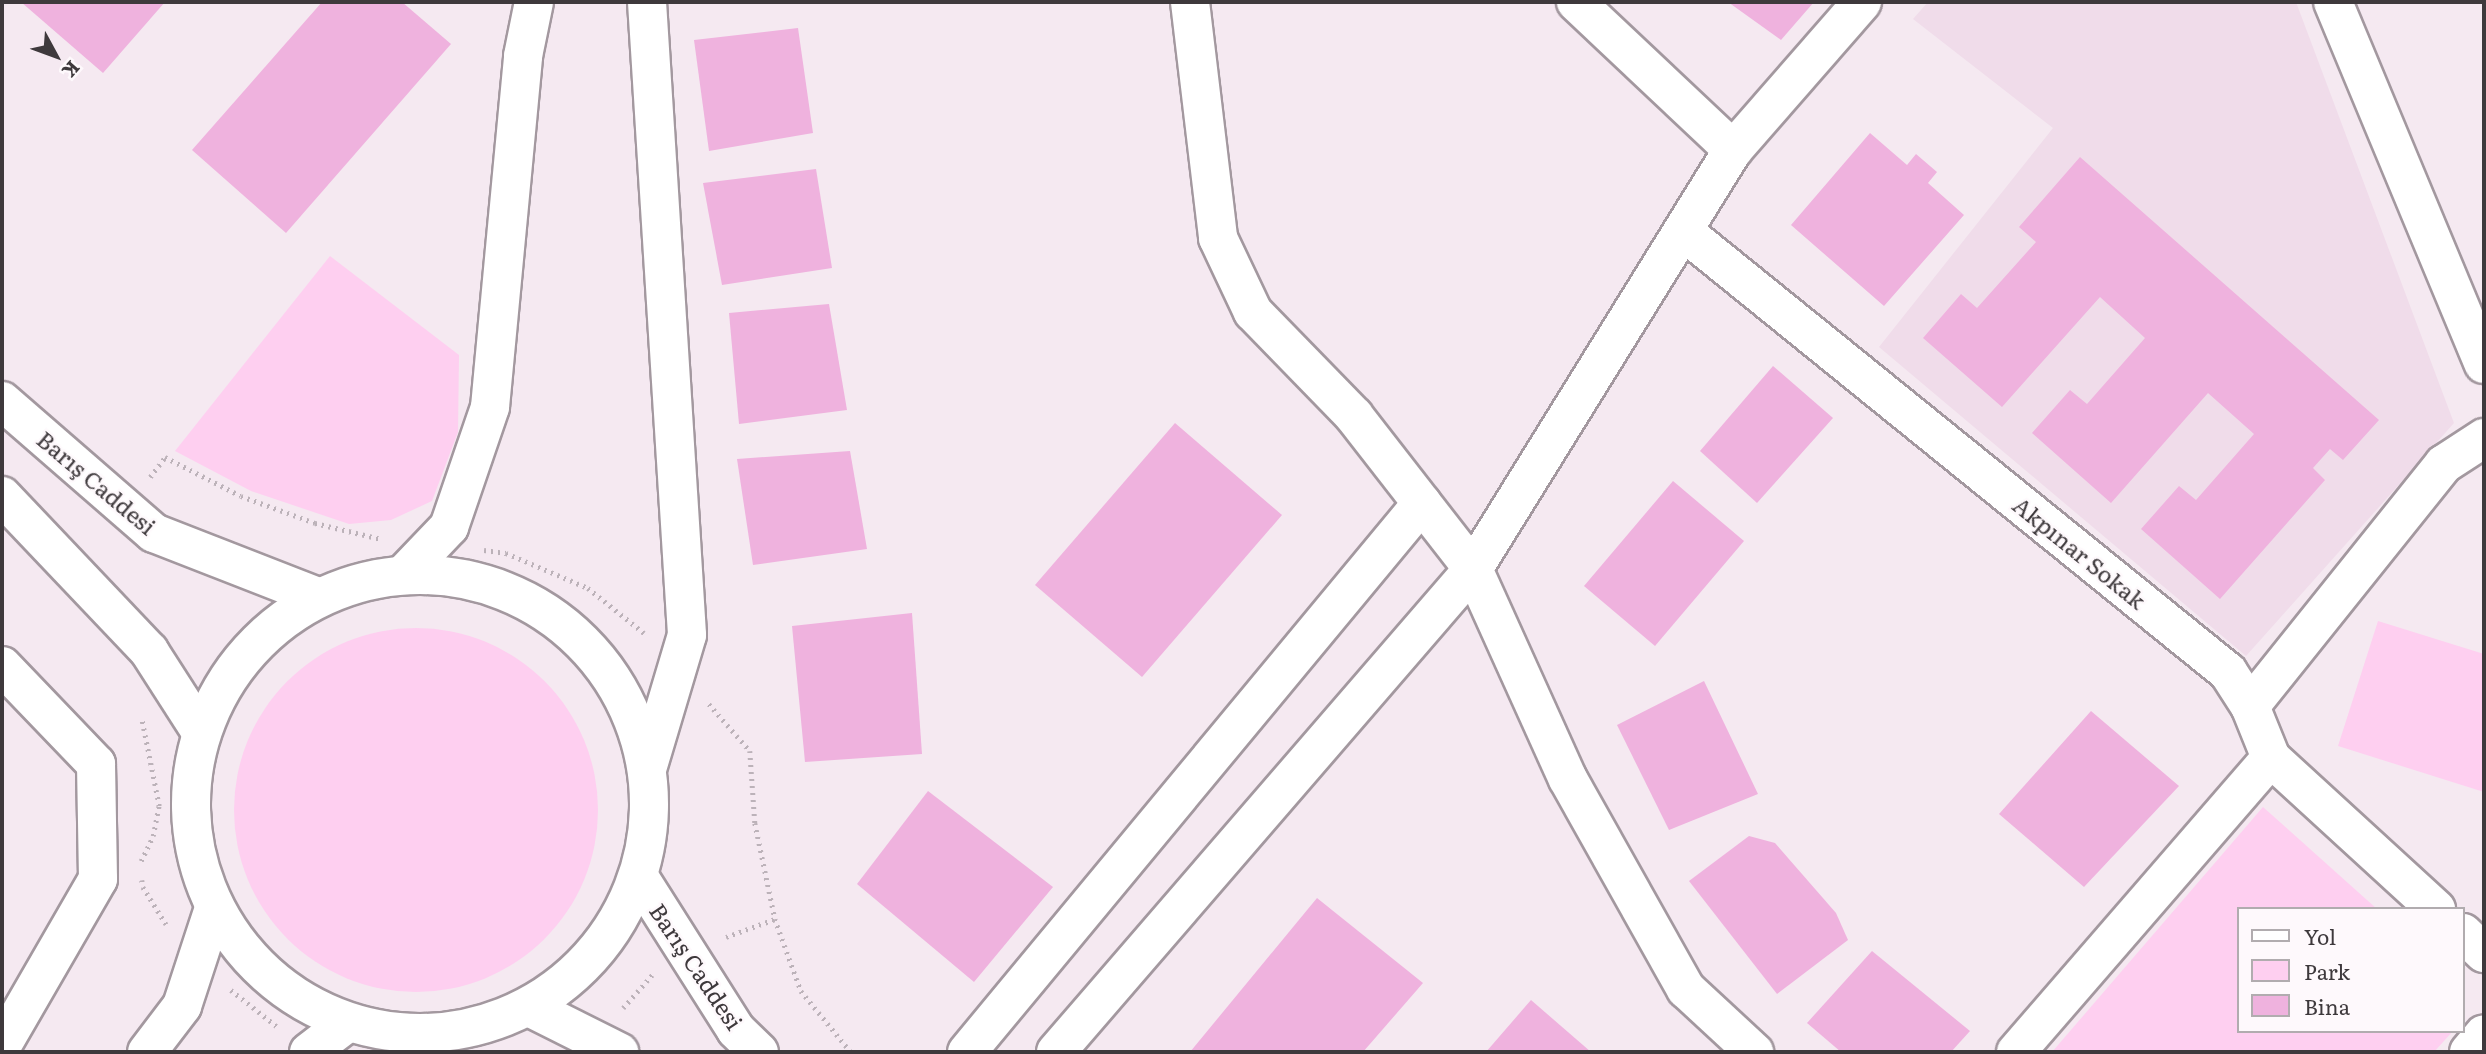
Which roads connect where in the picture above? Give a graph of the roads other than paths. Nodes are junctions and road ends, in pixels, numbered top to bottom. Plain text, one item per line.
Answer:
1 (534, 2) edge
2 (647, 2) edge
3 (1191, 2) edge
4 (1576, 2) edge
5 (1861, 2) edge
6 (2333, 2) edge
7 (1733, 150) junction
8 (1684, 231) junction
9 (2484, 364) edge
10 (2, 401) edge
11 (2484, 438) edge
12 (2, 496) edge
13 (1422, 503) junction
14 (1473, 569) junction
15 (405, 573) junction
16 (318, 597) junction
17 (2, 666) edge
18 (2250, 706) junction
19 (201, 732) junction
20 (2271, 758) junction
21 (648, 766) junction
22 (639, 877) junction
23 (2434, 907) edge
24 (214, 908) junction
25 (2465, 935) edge
26 (2484, 953) edge
27 (529, 1007) junction
28 (347, 1023) junction
29 (2484, 1034) edge
30 (3, 1041) edge
31 (312, 1050) edge
32 (147, 1052) edge
33 (619, 1052) edge
34 (759, 1052) edge
35 (967, 1052) edge
36 (1056, 1052) edge
37 (1755, 1052) edge
38 (2016, 1052) edge
39 (2469, 1052) edge

1 - 15 street
2 - 21 street
3 - 13 street
4 - 7 street
5 - 7 street
6 - 9 street
7 - 8 street
8 - 14 street
8 - 18 street, Akpınar Sokak
10 - 16 street, Barış Caddesi
11 - 18 street
12 - 19 street
13 - 14 street
13 - 35 street
14 - 36 street
14 - 37 street
15 - 16 street
15 - 21 street
16 - 19 street
17 - 30 street
18 - 20 street, Akpınar Sokak
19 - 24 street
20 - 23 street, Akpınar Sokak
20 - 38 street
21 - 22 street
22 - 27 street
22 - 34 street, Barış Caddesi
24 - 28 street
24 - 32 street
25 - 26 street
27 - 28 street
27 - 33 street
28 - 31 street
29 - 39 street

